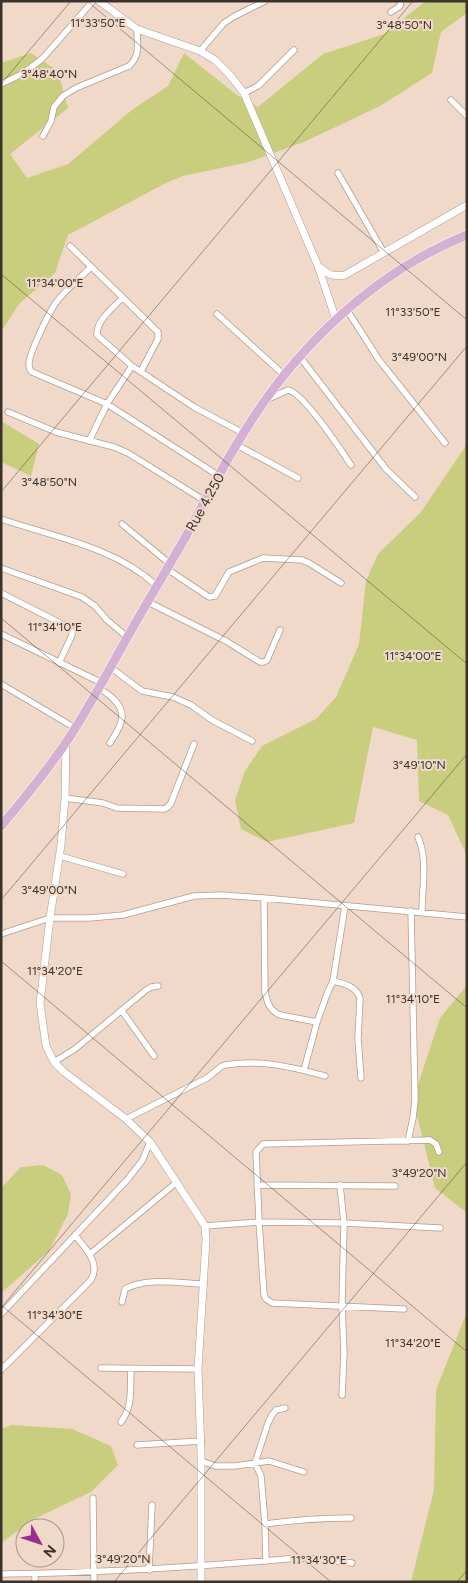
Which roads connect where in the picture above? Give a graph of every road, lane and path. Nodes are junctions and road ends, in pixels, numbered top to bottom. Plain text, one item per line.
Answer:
1 (94, 1) edge
2 (99, 1) edge
3 (265, 1) edge
4 (401, 1) edge
5 (391, 12) dead end
6 (137, 29) junction
7 (294, 50) dead end
8 (200, 51) junction
9 (1, 84) edge
10 (244, 93) junction
11 (451, 100) dead end
12 (467, 116) edge
13 (43, 136) dead end
14 (338, 173) dead end
15 (467, 205) edge
16 (467, 235) edge
17 (70, 246) dead end
18 (384, 253) junction
19 (318, 266) junction
20 (91, 267) junction
21 (122, 298) junction
22 (347, 310) junction
23 (217, 314) dead end
24 (336, 320) junction
25 (300, 357) junction
26 (132, 366) junction
27 (142, 371) junction
28 (284, 375) junction
29 (266, 399) junction
30 (107, 404) junction
31 (8, 412) dead end
32 (243, 434) junction
33 (89, 441) junction
34 (445, 443) dead end
35 (237, 445) junction
36 (351, 465) dead end
37 (219, 476) junction
38 (298, 478) dead end
39 (415, 497) dead end
40 (205, 501) junction
41 (1, 519) edge
42 (122, 524) dead end
43 (168, 566) junction
44 (1, 568) edge
45 (341, 583) dead end
46 (156, 586) junction
47 (1, 592) edge
48 (148, 602) junction
49 (280, 630) dead end
50 (1, 634) edge
51 (127, 637) junction
52 (59, 663) junction
53 (110, 667) junction
54 (1, 684) edge
55 (100, 686) junction
56 (75, 728) junction
57 (252, 741) dead end
58 (66, 743) junction
59 (110, 744) dead end
60 (194, 744) dead end
61 (65, 798) junction
62 (1, 826) edge
63 (418, 837) dead end
64 (60, 856) junction
65 (122, 874) dead end
66 (264, 898) junction
67 (345, 906) junction
68 (411, 911) junction
69 (422, 912) junction
70 (467, 917) edge
71 (50, 918) junction
72 (1, 934) edge
73 (334, 981) junction
74 (158, 986) dead end
75 (122, 1011) junction
76 (318, 1022) junction
77 (154, 1056) dead end
78 (54, 1062) junction
79 (304, 1070) junction
80 (325, 1076) dead end
81 (361, 1078) dead end
82 (126, 1119) junction
83 (408, 1141) junction
84 (150, 1142) junction
85 (439, 1152) dead end
86 (177, 1182) junction
87 (257, 1185) junction
88 (340, 1185) junction
89 (395, 1186) dead end
90 (259, 1222) junction
91 (344, 1223) junction
92 (205, 1226) junction
93 (440, 1228) dead end
94 (75, 1236) junction
95 (90, 1254) junction
96 (204, 1284) junction
97 (122, 1302) dead end
98 (342, 1305) junction
99 (404, 1309) dead end
100 (1, 1314) edge
101 (101, 1368) dead end
102 (198, 1369) junction
103 (1, 1370) edge
104 (131, 1370) junction
105 (342, 1395) dead end
106 (285, 1408) dead end
107 (121, 1422) dead end
108 (201, 1441) junction
109 (137, 1445) dead end
110 (201, 1461) junction
111 (255, 1463) junction
112 (304, 1472) dead end
113 (93, 1498) dead end
114 (152, 1505) dead end
115 (351, 1518) dead end
116 (265, 1524) junction
117 (266, 1561) junction
118 (352, 1563) dead end
119 (201, 1566) junction
120 (149, 1570) junction
121 (94, 1572) junction
122 (1, 1574) edge
123 (35, 1574) junction
124 (35, 1582) edge
125 (94, 1582) edge
126 (201, 1582) edge

1 - 9 street
2 - 6 street
3 - 8 street
4 - 5 street
6 - 8 street
6 - 13 street
7 - 10 street
8 - 10 street
10 - 19 street
11 - 12 street
14 - 18 street
15 - 18 street
16 - 22 main road, Rue 4.250
17 - 20 street
18 - 19 street
19 - 24 street
20 - 21 street
20 - 30 street
21 - 26 street
21 - 27 street
22 - 24 main road, Rue 4.250
22 - 34 street
23 - 28 street
24 - 25 main road, Rue 4.250
25 - 28 main road, Rue 4.250
25 - 39 street
26 - 27 street
26 - 30 street
27 - 32 street
28 - 29 main road, Rue 4.250
29 - 32 main road, Rue 4.250
29 - 36 street
30 - 33 street
30 - 37 street
31 - 33 street
32 - 35 main road, Rue 4.250
33 - 40 street
35 - 37 main road, Rue 4.250
35 - 38 street
37 - 40 main road, Rue 4.250
40 - 43 main road, Rue 4.250
41 - 46 street
42 - 43 street
43 - 45 street
43 - 46 main road, Rue 4.250
44 - 51 street
46 - 48 main road, Rue 4.250
47 - 52 street
48 - 49 street
48 - 51 main road, Rue 4.250
50 - 52 street
51 - 53 main road, Rue 4.250
52 - 55 street
53 - 55 main road, Rue 4.250
53 - 57 street
54 - 56 street
55 - 56 main road, Rue 4.250
55 - 59 street
56 - 58 main road, Rue 4.250
58 - 61 street
58 - 62 main road, Rue 4.250
60 - 61 street
61 - 64 street
63 - 69 street
64 - 65 street
64 - 71 street
66 - 67 street
66 - 71 street
66 - 76 street
67 - 68 street
67 - 73 street
68 - 69 street
68 - 83 street
69 - 70 street
71 - 72 street
71 - 78 street
73 - 76 street
73 - 81 street
74 - 75 street
75 - 77 street
75 - 78 street
76 - 79 street
78 - 82 street
79 - 80 street
79 - 82 street
82 - 84 street
83 - 85 street
83 - 87 street
84 - 86 street
84 - 94 street
86 - 92 street
86 - 95 street
87 - 88 street
87 - 90 street
88 - 89 street
88 - 91 street
90 - 91 street
90 - 92 street
90 - 98 street
91 - 93 street
91 - 98 street
92 - 96 street
94 - 95 street
94 - 100 street
95 - 103 street
96 - 97 street
96 - 102 street
98 - 99 street
98 - 105 street
101 - 104 street
102 - 104 street
102 - 108 street
104 - 107 street
106 - 111 street
108 - 109 street
108 - 110 street
110 - 111 street
110 - 119 street
111 - 112 street
111 - 116 street
113 - 121 street
114 - 120 street
115 - 116 street
116 - 117 street
117 - 118 street
117 - 119 street
119 - 120 street
119 - 126 street
120 - 121 street
121 - 123 street
121 - 125 street
122 - 123 street
123 - 124 street

